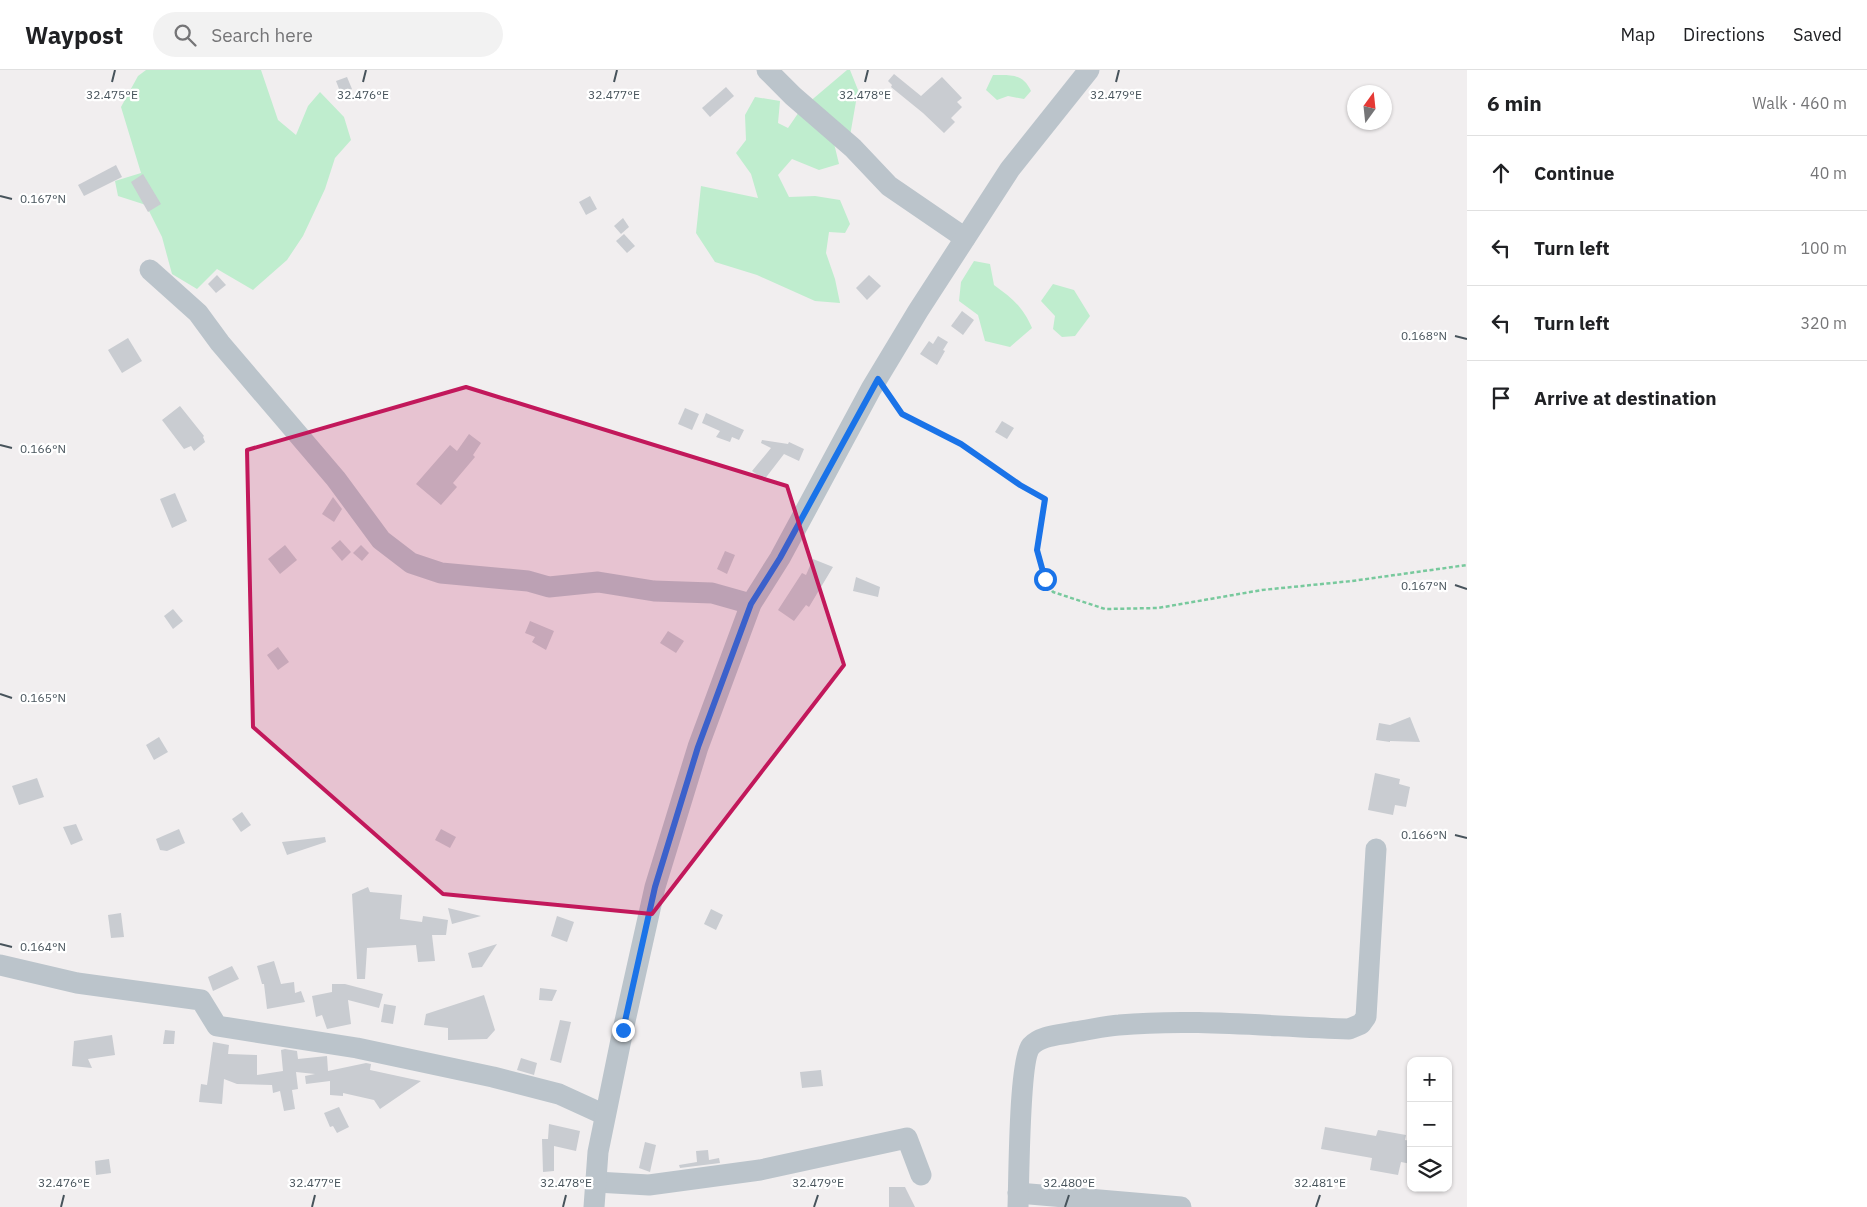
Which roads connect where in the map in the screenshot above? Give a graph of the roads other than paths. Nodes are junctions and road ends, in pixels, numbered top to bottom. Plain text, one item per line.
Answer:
1 (767, 70) edge
2 (1089, 70) edge
3 (965, 238) junction
4 (150, 270) dead end
5 (751, 604) junction
6 (1376, 849) dead end
7 (0, 964) edge
8 (605, 1115) junction
9 (921, 1175) dead end
10 (596, 1182) junction
11 (1018, 1200) edge
12 (594, 1207) edge
13 (1181, 1207) edge

1 - 3 street
2 - 3 street
3 - 5 street
4 - 5 street
5 - 8 street
6 - 11 street
7 - 8 street
8 - 10 street
9 - 10 street
10 - 12 street
11 - 13 street

